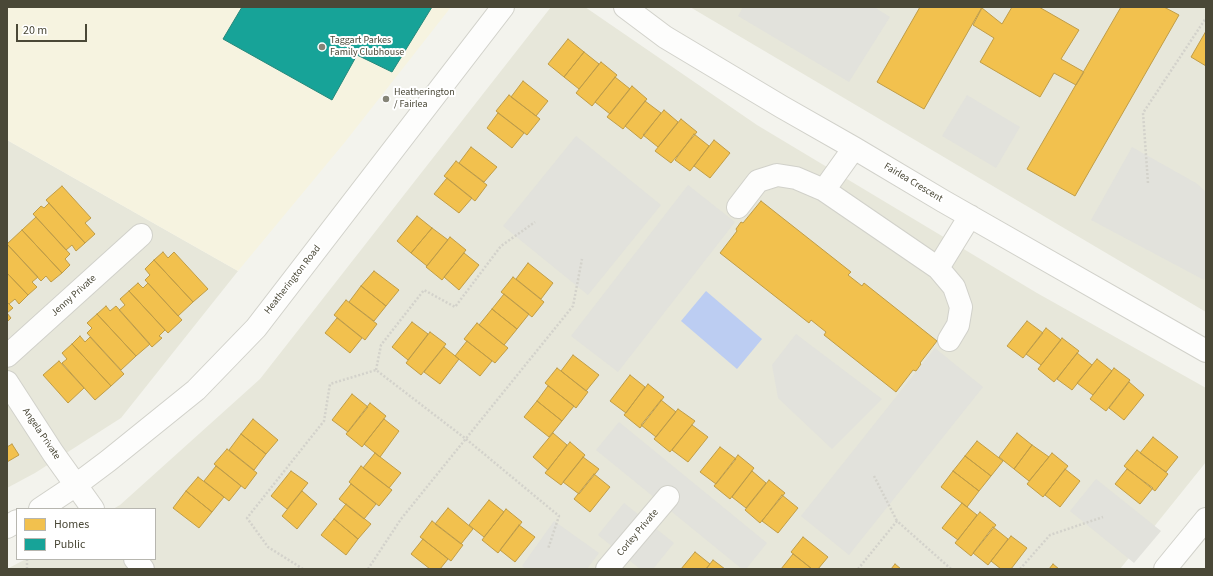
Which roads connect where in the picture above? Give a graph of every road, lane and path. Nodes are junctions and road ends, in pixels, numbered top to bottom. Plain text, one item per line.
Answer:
1 (503, 7) edge
2 (625, 7) edge
3 (1206, 18) edge
4 (854, 148) junction
5 (1148, 183) dead end
6 (824, 190) junction
7 (738, 207) dead end
8 (970, 216) junction
9 (535, 222) dead end
10 (141, 235) dead end
11 (582, 259) dead end
12 (938, 268) junction
13 (949, 340) dead end
14 (1206, 351) edge
15 (7, 356) edge
16 (376, 370) junction
17 (7, 382) edge
18 (466, 439) junction
19 (874, 476) dead end
20 (76, 485) junction
21 (668, 497) dead end
22 (42, 508) edge
23 (92, 508) edge
24 (1103, 518) dead end
25 (1206, 520) edge
26 (897, 521) junction
27 (16, 522) edge
28 (7, 527) edge
29 (548, 549) dead end
30 (136, 560) edge
31 (143, 569) edge
32 (303, 569) edge
33 (368, 569) edge
34 (607, 569) edge
35 (858, 569) edge
36 (951, 569) edge
37 (1020, 569) edge
38 (1165, 569) edge

1 - 20 street, Heatherington Road
2 - 4 street, Fairlea Crescent
3 - 5 path
4 - 6 street
4 - 8 street, Fairlea Crescent
6 - 7 street
6 - 12 street
8 - 12 street
8 - 14 street, Fairlea Crescent
9 - 16 path
10 - 15 street, Jenny Private
11 - 18 path
12 - 13 street
16 - 18 path
16 - 32 path
17 - 20 street, Angela Private
18 - 29 path
18 - 33 path
19 - 26 path
20 - 22 street, Heatherington Road
20 - 23 street
21 - 34 street, Corley Private
24 - 37 path
25 - 38 street
26 - 35 path
26 - 36 path
27 - 28 street
30 - 31 street

